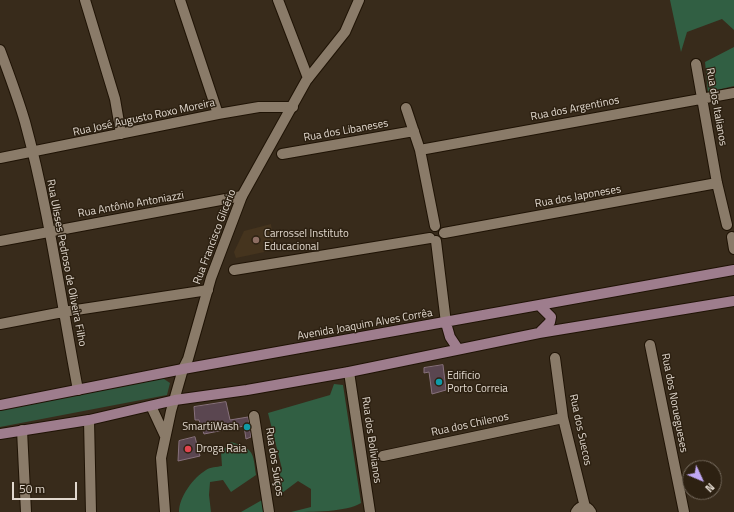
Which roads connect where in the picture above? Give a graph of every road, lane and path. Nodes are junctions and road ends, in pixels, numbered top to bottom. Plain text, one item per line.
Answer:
1 (85, 0) edge
2 (180, 0) edge
3 (278, 0) edge
4 (359, 0) edge
5 (0, 50) edge
6 (696, 64) dead end
7 (308, 78) junction
8 (734, 93) edge
9 (702, 98) junction
10 (293, 107) junction
11 (406, 108) dead end
12 (218, 114) junction
13 (414, 131) junction
14 (121, 134) junction
15 (420, 150) junction
16 (33, 153) junction
17 (282, 154) dead end
18 (0, 158) edge
19 (717, 183) junction
20 (242, 196) junction
21 (727, 225) dead end
22 (435, 226) junction
23 (50, 232) junction
24 (444, 234) junction
25 (732, 237) dead end
26 (433, 240) junction
27 (0, 241) edge
28 (734, 249) edge
29 (234, 270) dead end
30 (734, 270) edge
31 (208, 290) junction
32 (734, 301) edge
33 (540, 306) junction
34 (63, 312) junction
35 (446, 323) junction
36 (0, 324) edge
37 (539, 333) junction
38 (650, 345) dead end
39 (458, 349) junction
40 (555, 358) dead end
41 (183, 369) junction
42 (349, 372) junction
43 (78, 390) junction
44 (175, 400) junction
45 (0, 405) edge
46 (152, 406) junction
47 (254, 416) dead end
48 (563, 418) junction
49 (89, 420) junction
50 (22, 430) junction
51 (0, 434) edge
52 (165, 436) junction
53 (383, 456) dead end
54 (588, 509) edge
55 (26, 512) edge
56 (91, 512) edge
57 (164, 512) edge
58 (269, 512) edge
59 (370, 512) edge
60 (576, 512) edge
61 (684, 512) edge

1 - 14 street
2 - 12 street
3 - 7 street
4 - 7 street, Rua Francisco Glicério
5 - 16 street, Rua Ulisses Pedroso de Oliveira Filho
6 - 9 street, Rua dos Italianos
7 - 10 street, Rua Francisco Glicério
8 - 9 street, Rua dos Argentinos
9 - 15 street, Rua dos Argentinos
9 - 19 street, Rua dos Italianos
10 - 12 street, Rua José Augusto Roxo Moreira
10 - 20 street, Rua Francisco Glicério
11 - 13 street
12 - 14 street, Rua José Augusto Roxo Moreira
13 - 15 street
13 - 17 street, Rua dos Libaneses
14 - 16 street, Rua José Augusto Roxo Moreira
15 - 22 street
16 - 18 street, Rua José Augusto Roxo Moreira
16 - 23 street, Rua Ulisses Pedroso de Oliveira Filho
19 - 21 street, Rua dos Italianos
19 - 24 street, Rua dos Japoneses
20 - 23 street, Rua Antônio Antoniazzi
20 - 31 street, Rua Francisco Glicério
22 - 24 street
22 - 26 street
23 - 27 street, Rua Antônio Antoniazzi
23 - 34 street, Rua Ulisses Pedroso de Oliveira Filho
24 - 26 street
25 - 28 street
26 - 29 street
26 - 35 street
30 - 33 main road, Avenida Joaquim Alves Corrêa
31 - 34 street
31 - 41 street, Rua Francisco Glicério
32 - 37 main road
33 - 35 main road, Avenida Joaquim Alves Corrêa
33 - 37 main road
34 - 36 street
34 - 43 street, Rua Ulisses Pedroso de Oliveira Filho
35 - 39 main road
35 - 41 main road, Avenida Joaquim Alves Corrêa
37 - 39 main road
38 - 61 street, Rua dos Noruegueses
39 - 42 main road
40 - 48 street, Rua dos Suecos
41 - 43 main road, Avenida Joaquim Alves Corrêa
41 - 44 street, Rua Francisco Glicério
42 - 44 main road
42 - 59 street, Rua dos Bolivianos
43 - 45 main road, Avenida Joaquim Alves Corrêa
44 - 46 main road
44 - 52 street, Rua Francisco Glicério
46 - 49 main road
46 - 52 street
47 - 58 street, Rua dos Suíços
48 - 53 street, Rua dos Chilenos
48 - 54 street, Rua dos Suecos
49 - 50 main road
49 - 56 street
50 - 51 main road
50 - 55 street
52 - 57 street, Rua Francisco Glicério
54 - 60 street

